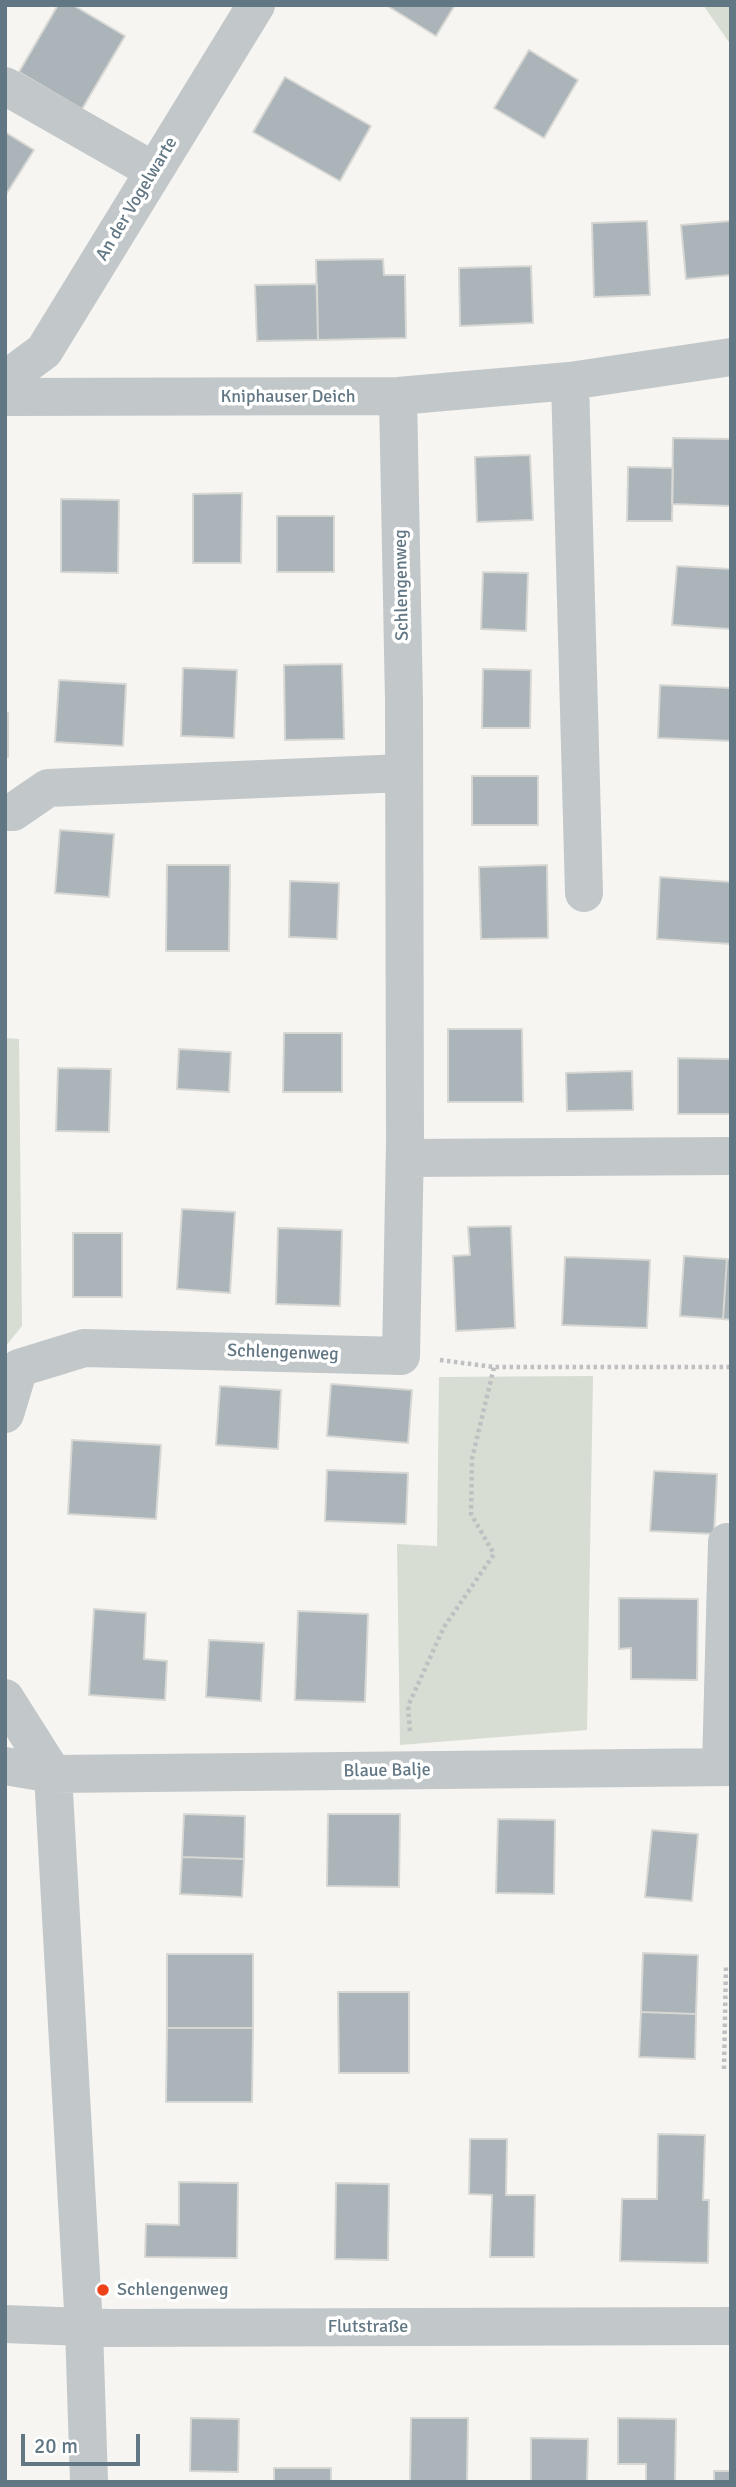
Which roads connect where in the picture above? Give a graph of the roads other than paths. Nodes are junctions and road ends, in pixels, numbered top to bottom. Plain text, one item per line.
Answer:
1 (256, 5) edge
2 (5, 86) edge
3 (154, 172) junction
4 (731, 356) edge
5 (5, 380) edge
6 (570, 381) junction
7 (398, 396) junction
8 (5, 397) edge
9 (403, 773) junction
10 (5, 812) edge
11 (584, 893) dead end
12 (731, 1156) edge
13 (405, 1158) junction
14 (5, 1414) edge
15 (727, 1542) dead end
16 (5, 1698) edge
17 (5, 1766) edge
18 (726, 1767) edge
19 (54, 1774) junction
20 (5, 2324) edge
21 (731, 2326) edge
22 (84, 2328) junction
23 (89, 2482) edge

1 - 3 street, An der Vogelwarte
2 - 3 street
3 - 5 street, An der Vogelwarte
4 - 6 street, Kniphauser Deich
6 - 7 street, Kniphauser Deich
6 - 11 street
7 - 8 street, Kniphauser Deich
7 - 9 street, Schlengenweg
9 - 10 street
9 - 13 street, Schlengenweg
12 - 13 street
13 - 14 street, Schlengenweg
15 - 18 street, Blaue Balje
16 - 19 street
17 - 19 street
18 - 19 street, Blaue Balje
19 - 22 street
20 - 22 street, Flutstraße
21 - 22 street, Flutstraße
22 - 23 street

